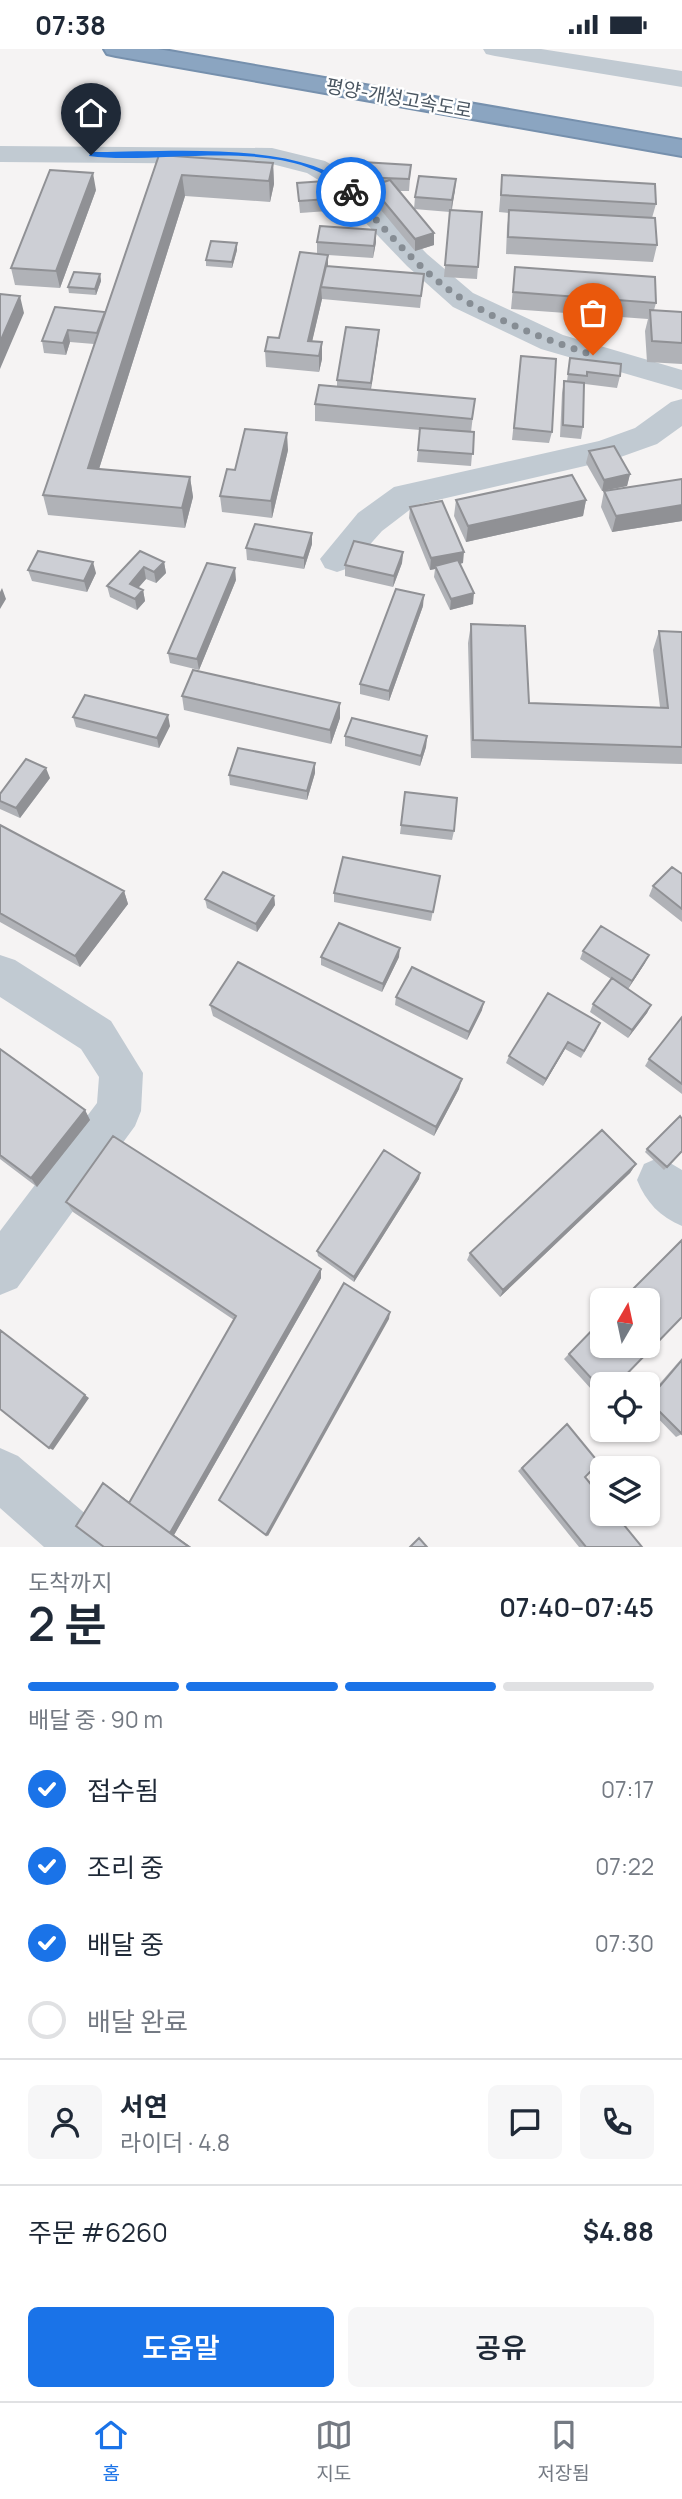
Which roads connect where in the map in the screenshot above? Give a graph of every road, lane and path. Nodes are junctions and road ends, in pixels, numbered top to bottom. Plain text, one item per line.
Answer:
1 (116, 49) edge
2 (495, 49) edge
3 (682, 79) edge
4 (559, 102) dead end
5 (682, 124) edge
6 (682, 148) edge
7 (0, 154) edge
8 (682, 380) edge
9 (682, 410) edge
10 (337, 559) dead end
11 (0, 974) edge
12 (0, 1271) edge
13 (0, 1474) edge
14 (83, 1547) edge

1 - 6 highway, 평양-개성고속도로
2 - 3 street
4 - 5 highway
7 - 8 street
9 - 10 street
11 - 12 street
13 - 14 street

